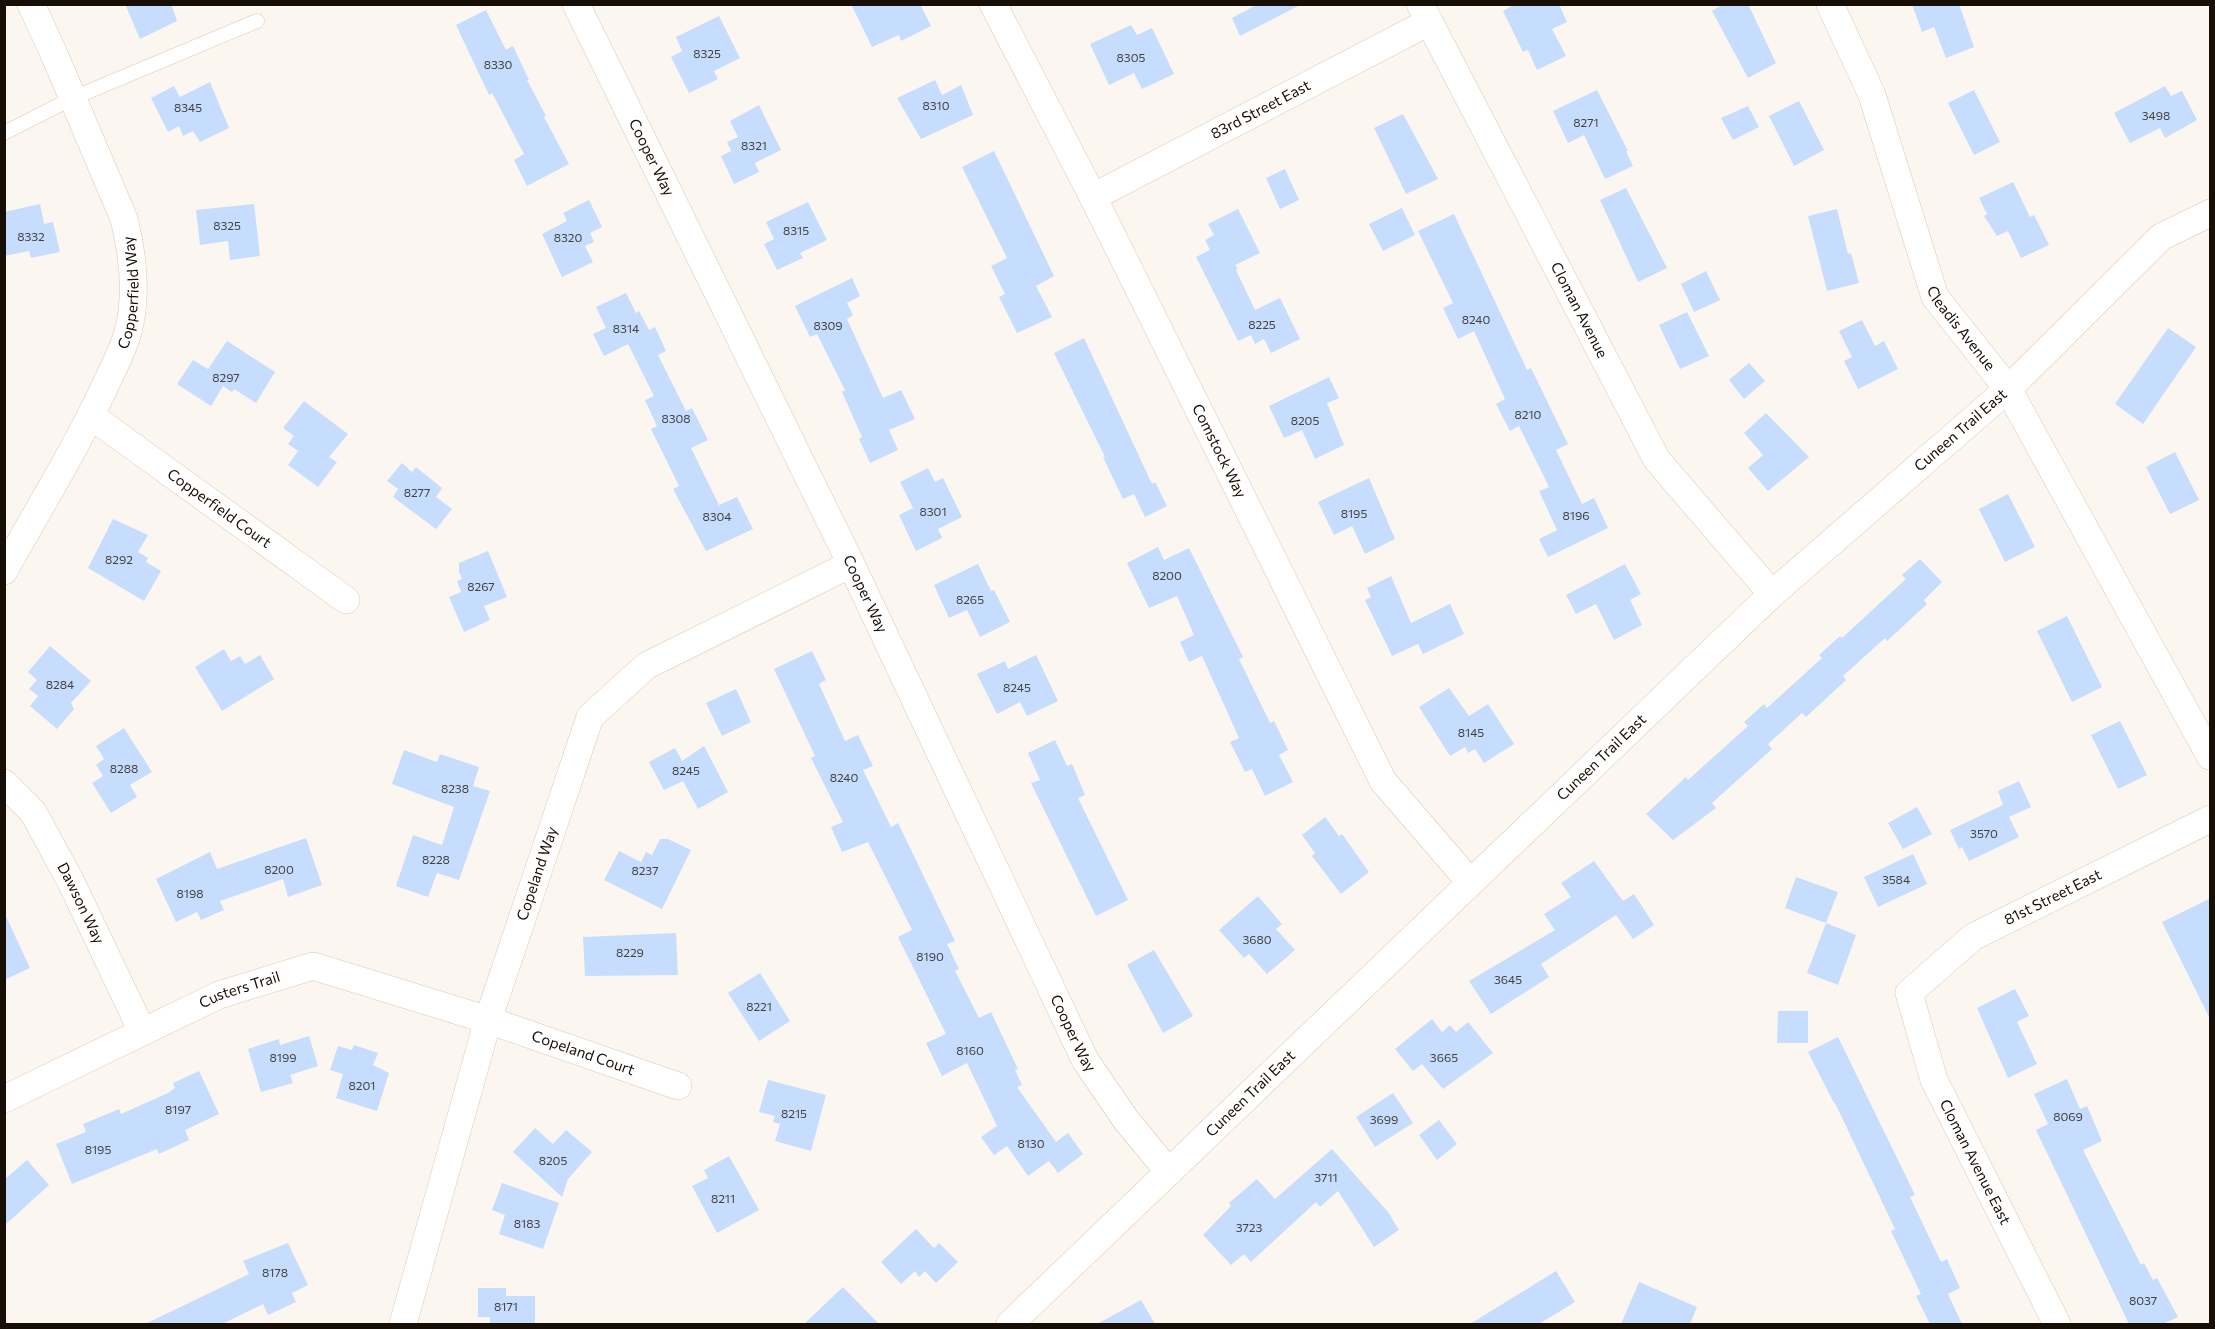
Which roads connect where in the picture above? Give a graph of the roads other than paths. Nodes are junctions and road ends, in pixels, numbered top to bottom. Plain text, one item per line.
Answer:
1 (31, 4) edge
2 (576, 4) edge
3 (993, 4) edge
4 (1830, 4) edge
5 (1424, 13) edge
6 (257, 21) dead end
7 (73, 98) junction
8 (4, 133) edge
9 (1093, 197) junction
10 (2211, 213) edge
11 (2008, 389) junction
12 (91, 416) junction
13 (851, 564) junction
14 (4, 572) edge
15 (1772, 594) junction
16 (346, 600) dead end
17 (2211, 756) edge
18 (4, 783) edge
19 (2211, 819) edge
20 (1470, 882) junction
21 (1909, 993) joint
22 (488, 1020) junction
23 (142, 1032) junction
24 (678, 1086) dead end
25 (4, 1100) edge
26 (1169, 1172) junction
27 (1020, 1321) edge
28 (403, 1324) edge
29 (2057, 1324) edge

1 - 7 street, Copperfield Way
2 - 13 street, Cooper Way
3 - 9 street, Comstock Way
4 - 11 street, Cleadis Avenue
5 - 9 street, 83rd Street East
5 - 15 street, Cloman Avenue
6 - 7 lane
7 - 8 lane
7 - 12 street, Copperfield Way
9 - 20 street, Comstock Way
10 - 11 street, Cuneen Trail East
11 - 15 street, Cuneen Trail East
11 - 17 street, Cleadis Avenue
12 - 14 street, Copperfield Way
12 - 16 street, Copperfield Court
13 - 22 street, Copeland Way
13 - 26 street, Cooper Way
15 - 20 street, Cuneen Trail East
18 - 23 street, Dawson Way
19 - 21 street, 81st Street East
20 - 26 street, Cuneen Trail East
21 - 29 street, Cloman Avenue East
22 - 23 street, Custers Trail
22 - 24 street, Copeland Court
22 - 28 street, Copeland Way
23 - 25 street, Custers Trail
26 - 27 street, Cuneen Trail East

